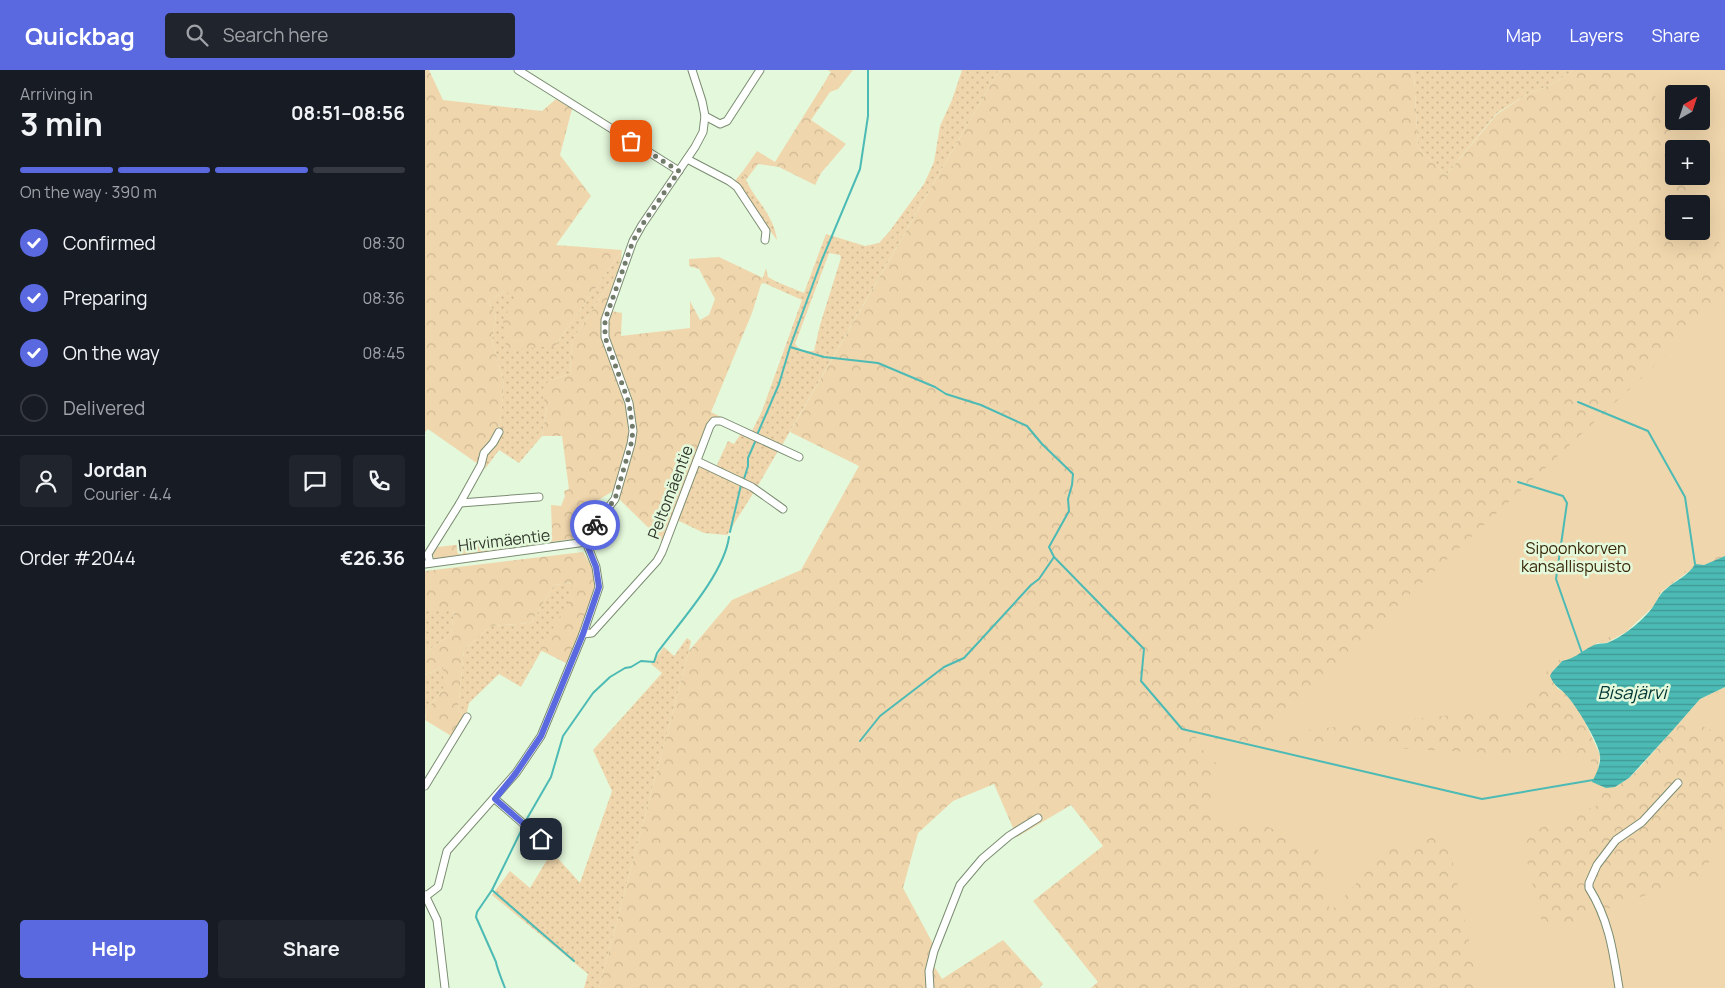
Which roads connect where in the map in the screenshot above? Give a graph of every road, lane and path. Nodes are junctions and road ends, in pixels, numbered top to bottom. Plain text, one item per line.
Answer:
1 (518, 70) edge
2 (692, 70) edge
3 (760, 70) edge
4 (705, 116) junction
5 (687, 159) junction
6 (679, 171) junction
7 (765, 240) dead end
8 (499, 432) dead end
9 (799, 458) dead end
10 (697, 461) junction
11 (539, 497) dead end
12 (460, 503) junction
13 (783, 509) dead end
14 (586, 542) junction
15 (427, 564) edge
16 (583, 634) junction
17 (467, 717) dead end
18 (1678, 783) dead end
19 (425, 786) edge
20 (495, 799) junction
21 (1038, 818) dead end
22 (541, 839) dead end
23 (426, 896) edge
24 (445, 988) edge
25 (930, 988) edge
26 (1619, 988) edge

1 - 6 street
2 - 4 street
3 - 4 street
4 - 5 street
5 - 6 street
5 - 7 street
6 - 14 street
8 - 12 street
9 - 10 street, Peltomäentie
10 - 13 street
10 - 16 street, Peltomäentie
11 - 12 street
12 - 15 street
14 - 15 street, Hirvimäentie
14 - 16 street
16 - 20 street
17 - 19 street
18 - 26 street
20 - 22 street
20 - 23 street
21 - 25 street
23 - 24 street

